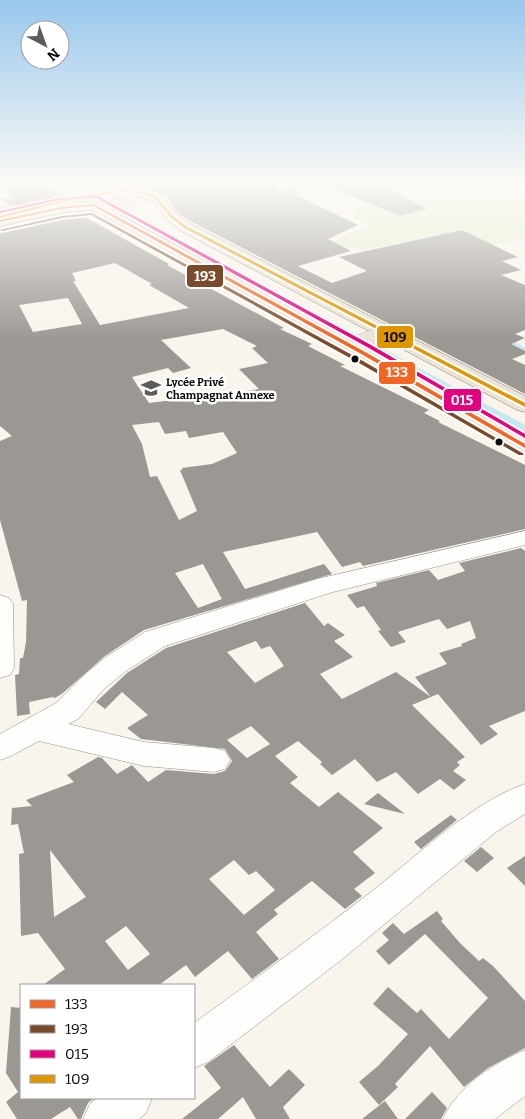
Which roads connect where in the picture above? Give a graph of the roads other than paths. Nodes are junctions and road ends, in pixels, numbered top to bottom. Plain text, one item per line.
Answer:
1 (153, 237) edge
2 (205, 237) edge
3 (380, 334) junction
4 (348, 345) junction
5 (525, 404) edge
6 (525, 446) edge
7 (525, 538) edge
8 (0, 604) edge
9 (0, 668) edge
10 (38, 729) junction
11 (0, 748) edge
12 (214, 760) dead end
13 (525, 797) edge
14 (195, 1047) edge
15 (525, 1071) edge
16 (130, 1099) edge
17 (105, 1119) edge
18 (465, 1119) edge

1 - 4 main road
2 - 3 main road
3 - 4 main road, bridge
3 - 5 main road
4 - 6 main road
7 - 10 street
8 - 9 street
10 - 11 street
10 - 12 street
13 - 14 street
15 - 18 street
16 - 17 street

